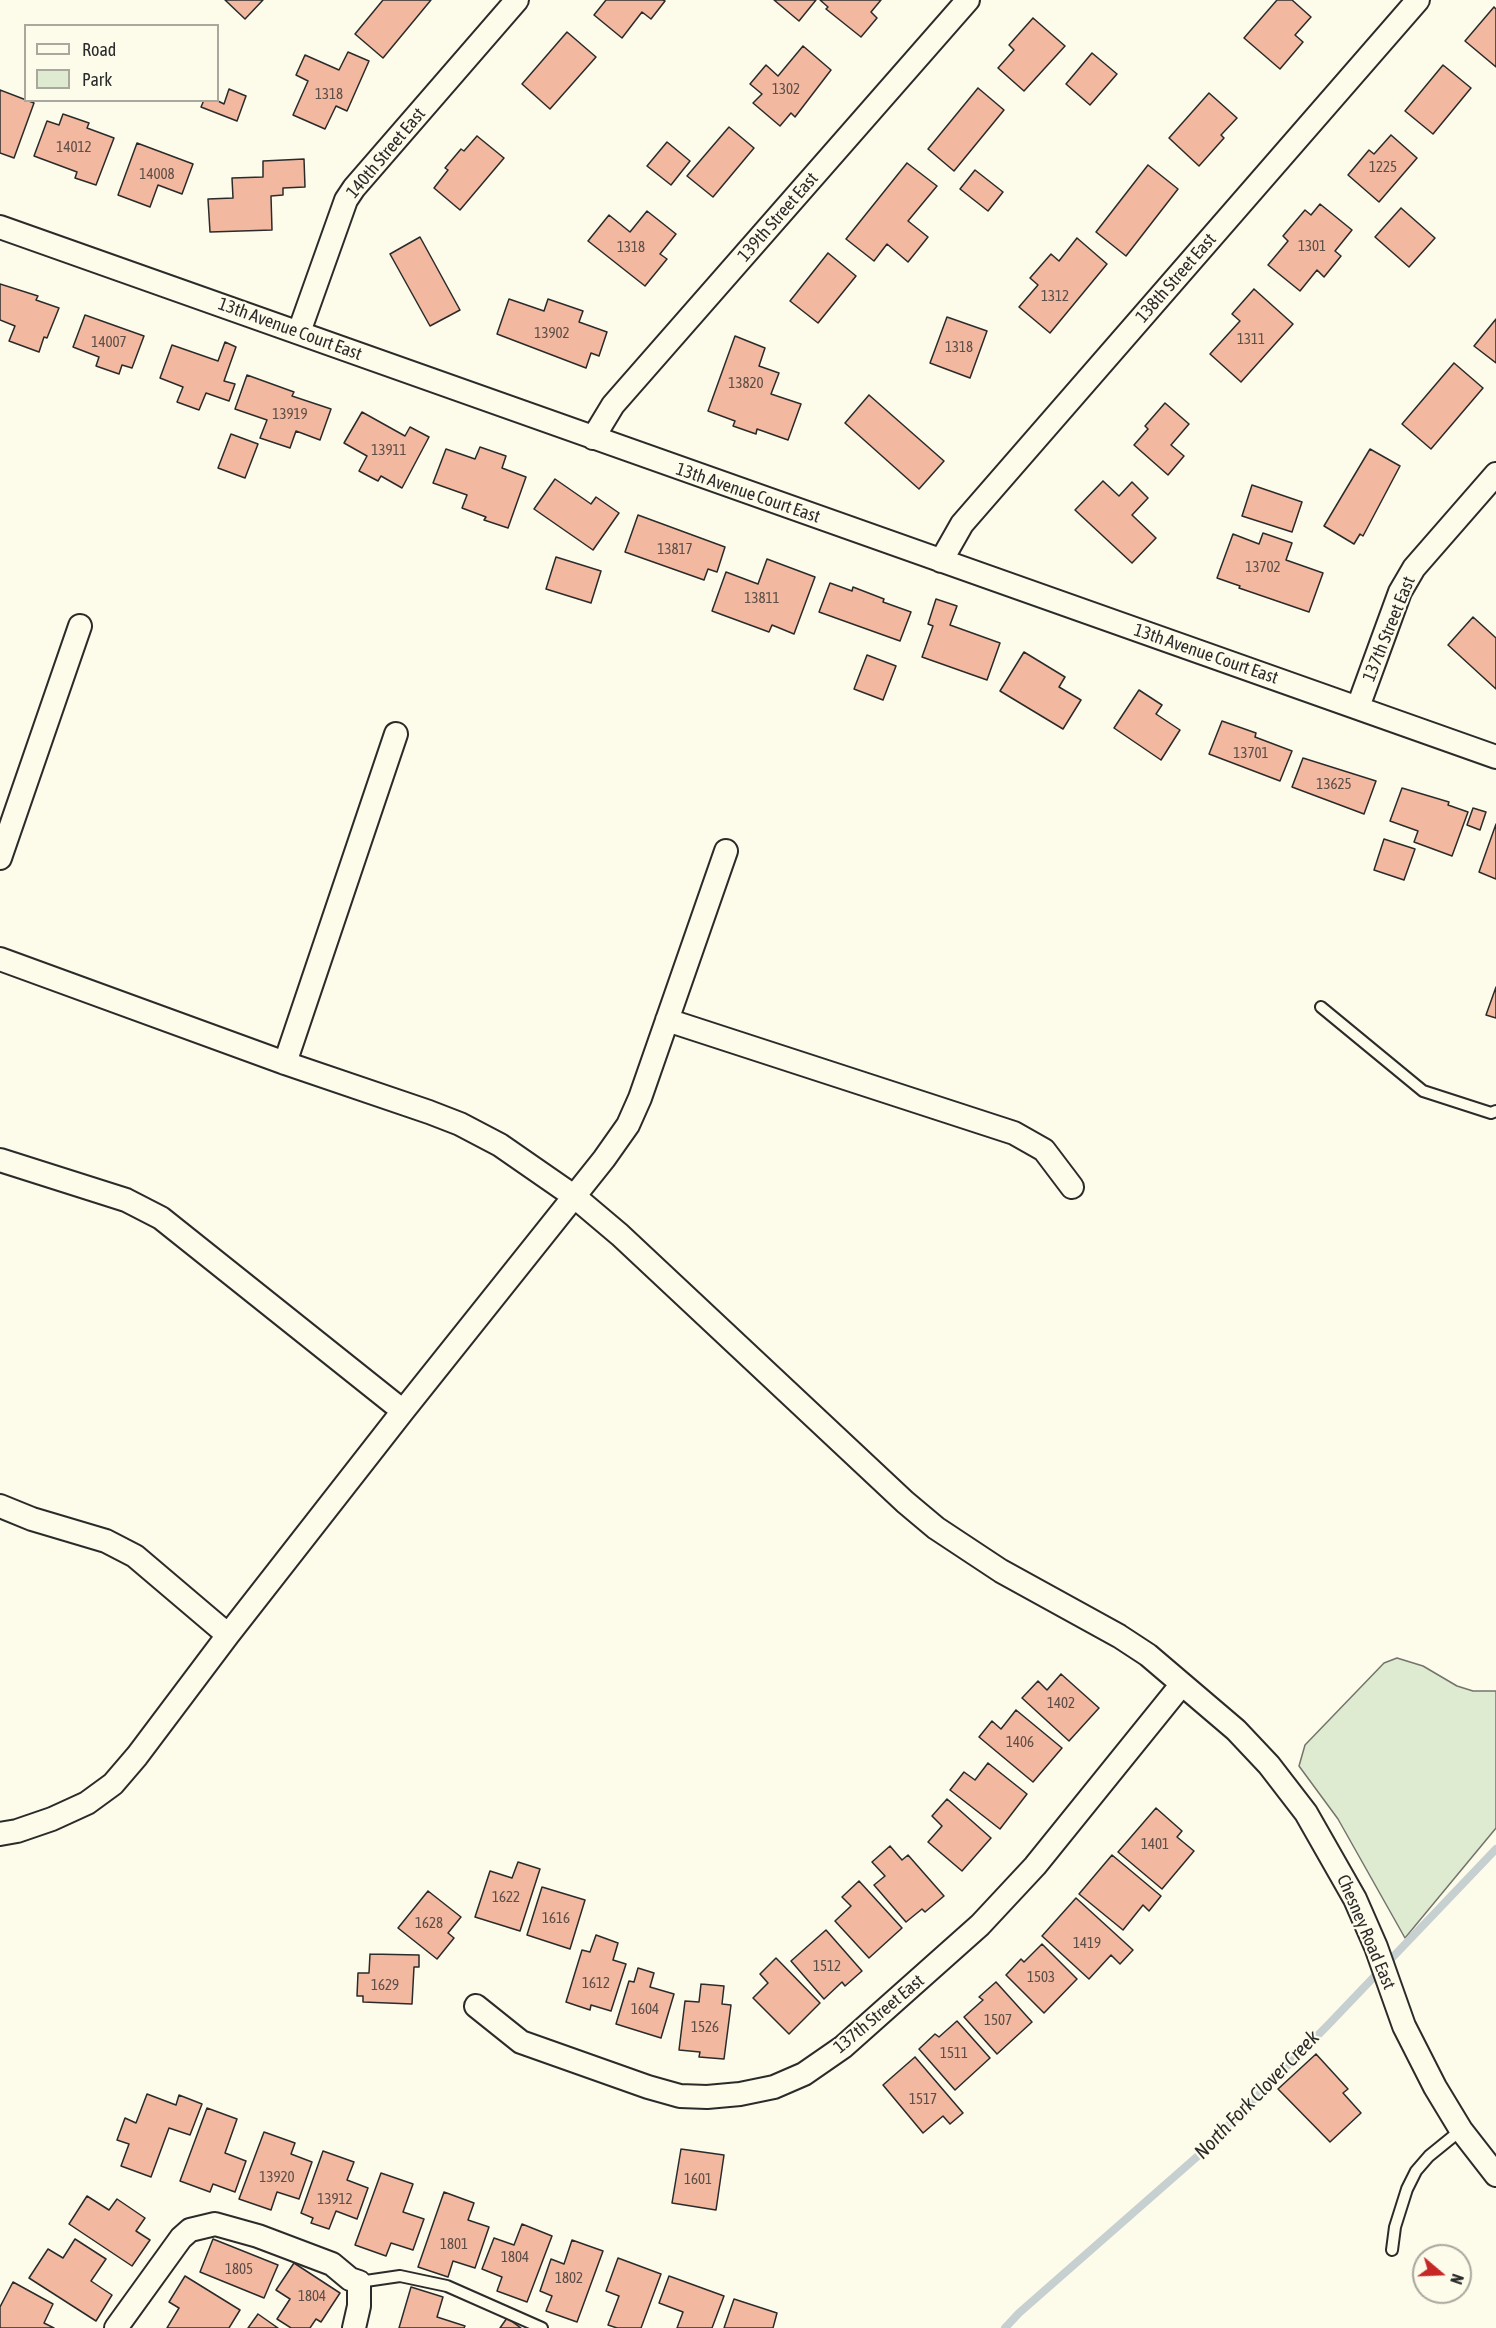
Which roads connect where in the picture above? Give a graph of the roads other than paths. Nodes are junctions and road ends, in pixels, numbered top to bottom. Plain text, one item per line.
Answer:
1 (517, 0) edge
2 (968, 0) edge
3 (1418, 0) edge
4 (0, 226) edge
5 (299, 332) junction
6 (593, 438) junction
7 (1496, 474) edge
8 (941, 561) junction
9 (80, 626) dead end
10 (1358, 707) junction
11 (396, 734) dead end
12 (1496, 757) edge
13 (726, 851) dead end
14 (0, 858) edge
15 (0, 959) edge
16 (1322, 1007) dead end
17 (667, 1020) junction
18 (285, 1063) junction
19 (1496, 1111) edge
20 (0, 1160) edge
21 (1072, 1187) dead end
22 (574, 1197) junction
23 (403, 1411) junction
24 (0, 1506) edge
25 (228, 1635) junction
26 (1182, 1684) junction
27 (0, 1834) edge
28 (476, 2006) dead end
29 (1461, 2130) junction
30 (1496, 2175) edge
31 (1392, 2250) dead end
32 (359, 2282) junction
33 (116, 2328) edge
34 (354, 2328) edge
35 (542, 2328) edge

1 - 5 street, 140th Street East
2 - 6 street, 139th Street East
3 - 8 street, 138th Street East
4 - 5 street, 13th Avenue Court East
5 - 6 street, 13th Avenue Court East
6 - 8 street, 13th Avenue Court East
7 - 10 street, 137th Street East
8 - 10 street, 13th Avenue Court East
9 - 14 street
10 - 12 street, 13th Avenue Court East
11 - 18 street
13 - 17 street
15 - 18 street, Chesney Road East
16 - 19 lane
17 - 21 street
17 - 22 street
18 - 22 street, Chesney Road East
20 - 23 street
22 - 23 street
22 - 26 street, Chesney Road East
23 - 25 street
24 - 25 street
25 - 27 street
26 - 28 street, 137th Street East
26 - 29 street, Chesney Road East
29 - 30 street, Chesney Road East
29 - 31 lane
32 - 33 street
32 - 34 street
32 - 35 lane

